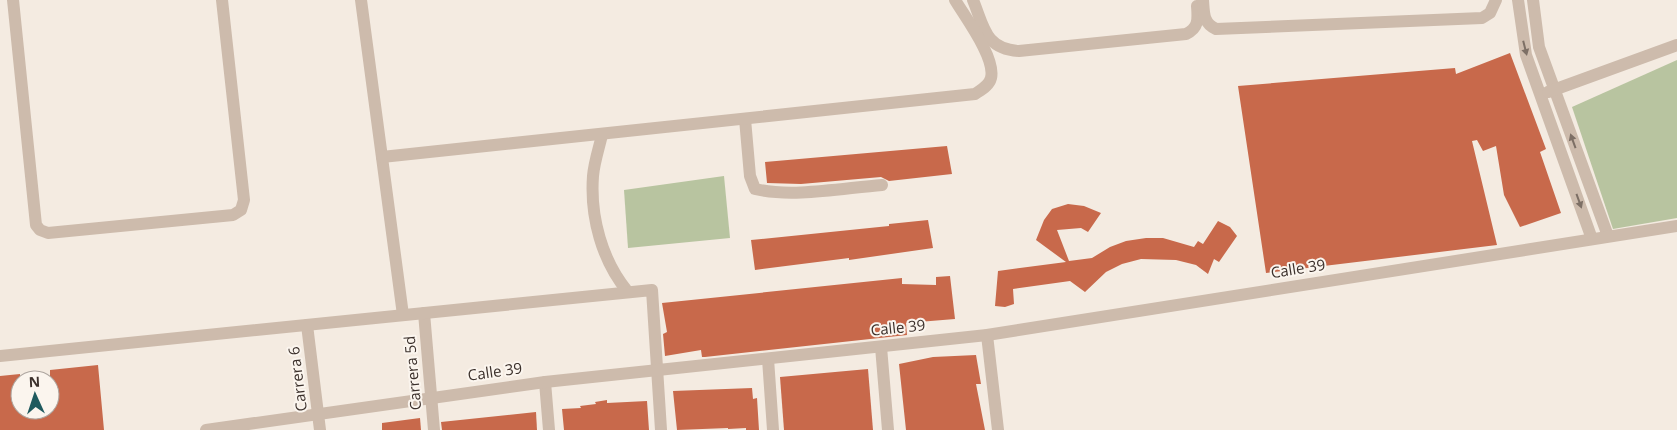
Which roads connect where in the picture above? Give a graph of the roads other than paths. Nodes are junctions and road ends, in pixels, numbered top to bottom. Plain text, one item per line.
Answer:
1 (13, 0) edge
2 (222, 0) edge
3 (361, 0) edge
4 (954, 0) edge
5 (973, 0) edge
6 (1196, 0) edge
7 (1203, 0) edge
8 (1496, 0) edge
9 (1518, 0) edge
10 (1533, 0) edge
11 (1677, 45) edge
12 (1554, 90) junction
13 (1540, 94) junction
14 (745, 119) junction
15 (602, 135) junction
16 (382, 157) junction
17 (882, 185) dead end
18 (1677, 226) edge
19 (1608, 236) junction
20 (1592, 239) junction
21 (628, 292) junction
22 (424, 313) junction
23 (403, 315) junction
24 (308, 325) junction
25 (988, 335) junction
26 (881, 347) junction
27 (0, 356) edge
28 (768, 359) junction
29 (656, 371) junction
30 (545, 382) junction
31 (432, 398) junction
32 (318, 414) junction
33 (206, 430) edge
34 (320, 430) edge
35 (434, 430) edge
36 (550, 430) edge
37 (661, 430) edge
38 (773, 430) edge
39 (888, 430) edge
40 (998, 430) edge

1 - 2 street
3 - 16 street
4 - 14 street
5 - 6 street
7 - 8 street
9 -> 13 street
10 - 12 street
11 - 12 street
12 - 13 street
19 -> 12 street
13 -> 20 street
14 - 15 street
14 - 17 street
15 - 16 street
15 - 21 street
16 - 23 street
18 - 19 street, Calle 39
19 - 20 street, Calle 39
20 - 25 street, Calle 39
21 - 22 street
21 - 29 street
22 - 23 street
22 - 31 street, Carrera 5d
23 - 24 street
24 - 27 street
24 - 32 street, Carrera 6
25 - 26 street, Calle 39
25 - 40 street
26 - 28 street, Calle 39
26 - 39 street
28 - 29 street, Calle 39
28 - 38 street
29 - 30 street, Calle 39
29 - 37 street
30 - 31 street, Calle 39
30 - 36 street
31 - 32 street, Calle 39
31 - 35 street, Carrera 5d
32 - 33 street, Calle 39
32 - 34 street, Carrera 6

